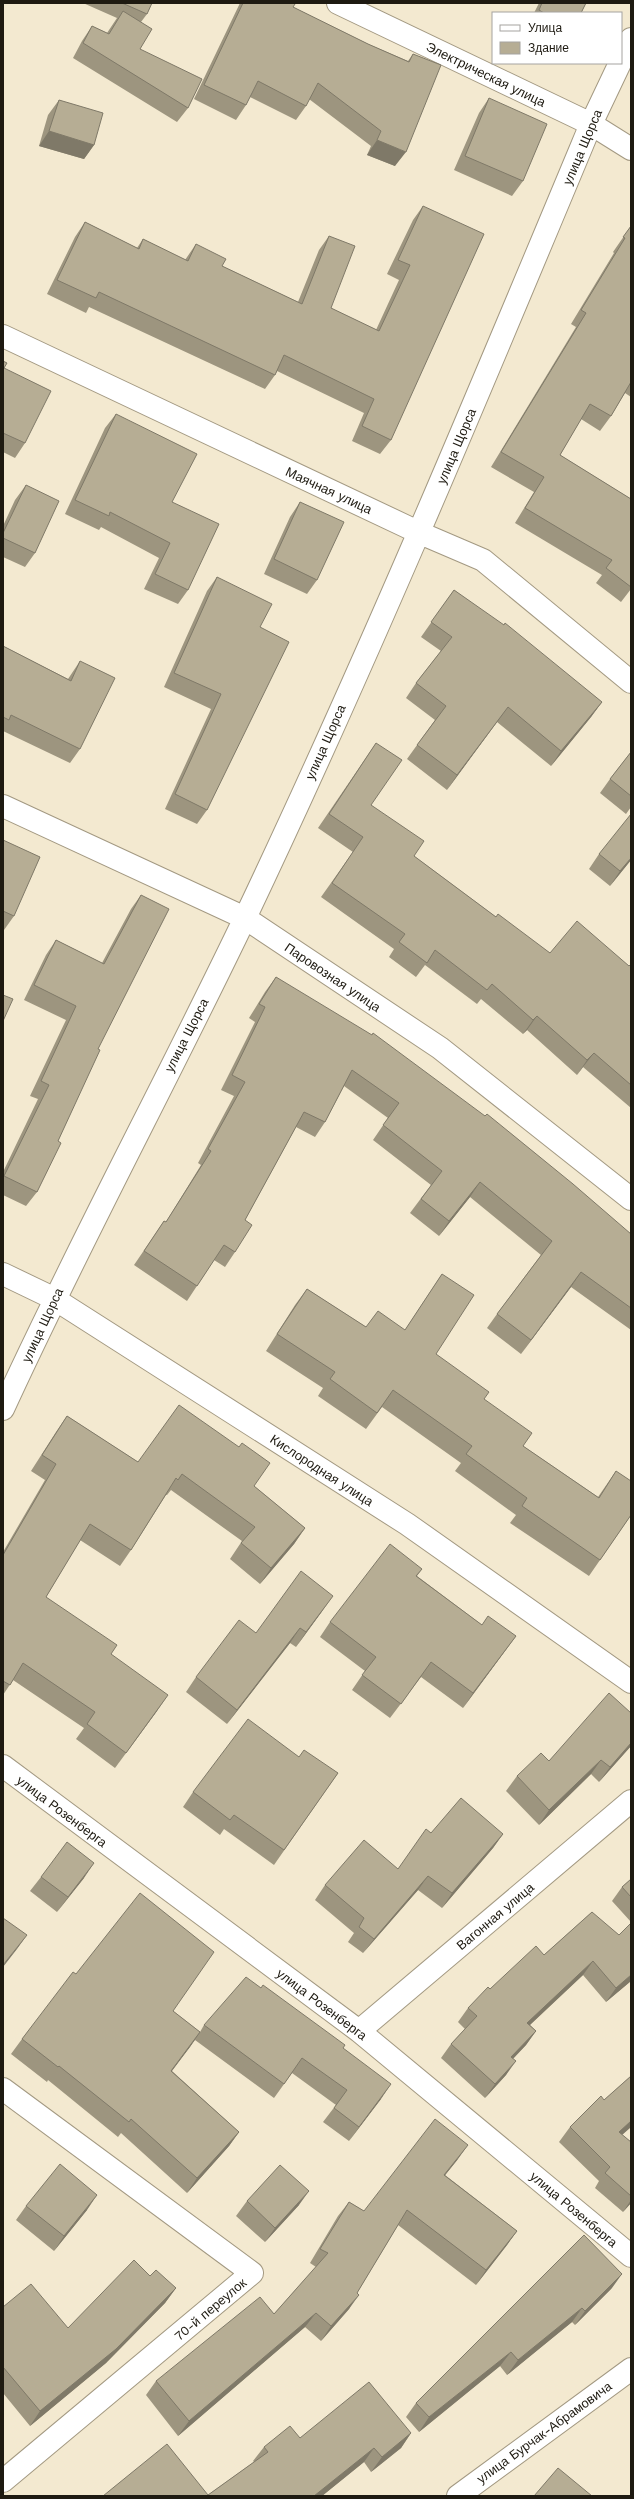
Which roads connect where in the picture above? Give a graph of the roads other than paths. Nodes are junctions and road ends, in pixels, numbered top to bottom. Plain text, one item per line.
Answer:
1 (338, 3) edge
2 (631, 39) edge
3 (622, 58) edge
4 (619, 64) edge
5 (591, 124) junction
6 (631, 149) edge
7 (3, 336) edge
8 (420, 533) junction
9 (631, 682) edge
10 (3, 806) edge
11 (244, 918) junction
12 (631, 1199) edge
13 (3, 1274) edge
14 (53, 1298) junction
15 (3, 1409) edge
16 (631, 1682) edge
17 (3, 1766) edge
18 (631, 1801) edge
19 (359, 2031) junction
20 (3, 2089) edge
21 (631, 2256) edge
22 (631, 2369) edge
23 (3, 2481) edge
24 (458, 2496) edge

1 - 5 street, Электрическая улица
2 - 3 street, улица Щорса
4 - 5 street, улица Щорса
5 - 6 street, Электрическая улица
5 - 8 street, улица Щорса
7 - 8 street, Маячная улица
8 - 9 street, Маячная улица
8 - 11 street, улица Щорса
10 - 11 street, Паровозная улица
11 - 12 street, Паровозная улица
11 - 14 street, улица Щорса
13 - 14 street, Кислородная улица
14 - 15 street, улица Щорса
14 - 16 street, Кислородная улица
17 - 19 street, улица Розенберга
18 - 19 street, Вагонная улица
19 - 21 street, улица Розенберга
20 - 23 street, 70-й переулок
22 - 24 street, улица Бурчак-Абрамовича

